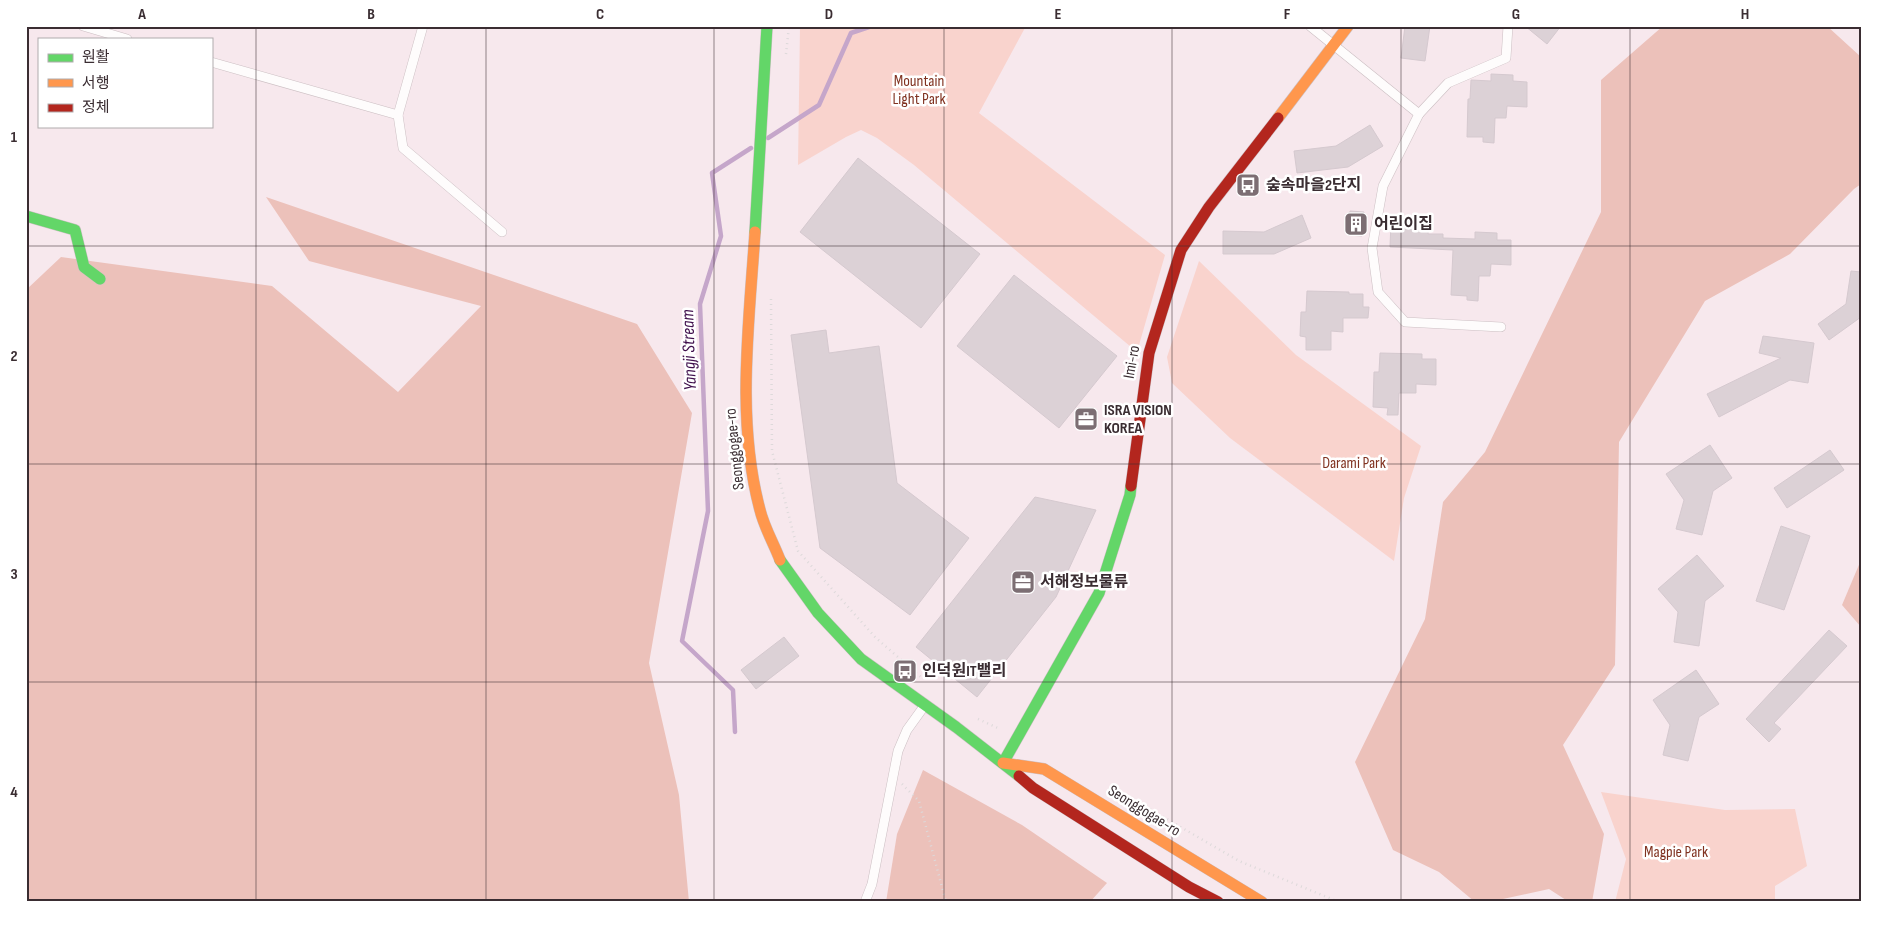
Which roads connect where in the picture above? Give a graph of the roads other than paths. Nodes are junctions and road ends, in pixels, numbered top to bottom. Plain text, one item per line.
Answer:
1 (83, 26) edge
2 (423, 26) edge
3 (767, 26) edge
4 (1310, 26) edge
5 (1348, 26) edge
6 (1508, 26) edge
7 (125, 38) edge
8 (1334, 45) junction
9 (212, 62) edge
10 (398, 114) junction
11 (1419, 114) junction
12 (26, 216) edge
13 (502, 232) dead end
14 (100, 279) dead end
15 (1502, 327) dead end
16 (925, 705) junction
17 (1003, 763) junction
18 (1190, 887) junction
19 (865, 902) edge
20 (1207, 902) edge
21 (1218, 902) edge
22 (1262, 902) edge

1 - 7 lane
2 - 10 lane
3 - 16 street, Seonggogae-ro
4 - 8 lane
5 - 8 street, Imi-ro
6 - 11 lane
8 - 11 lane
8 - 17 street, Imi-ro
9 - 10 lane
10 - 13 lane
11 - 15 lane
12 - 14 street
16 - 17 street, Seonggogae-ro
16 - 19 lane
17 - 18 street, Seonggogae-ro
17 - 22 street, Seonggogae-ro
18 - 20 street
18 - 21 street, Seonggogae-ro

